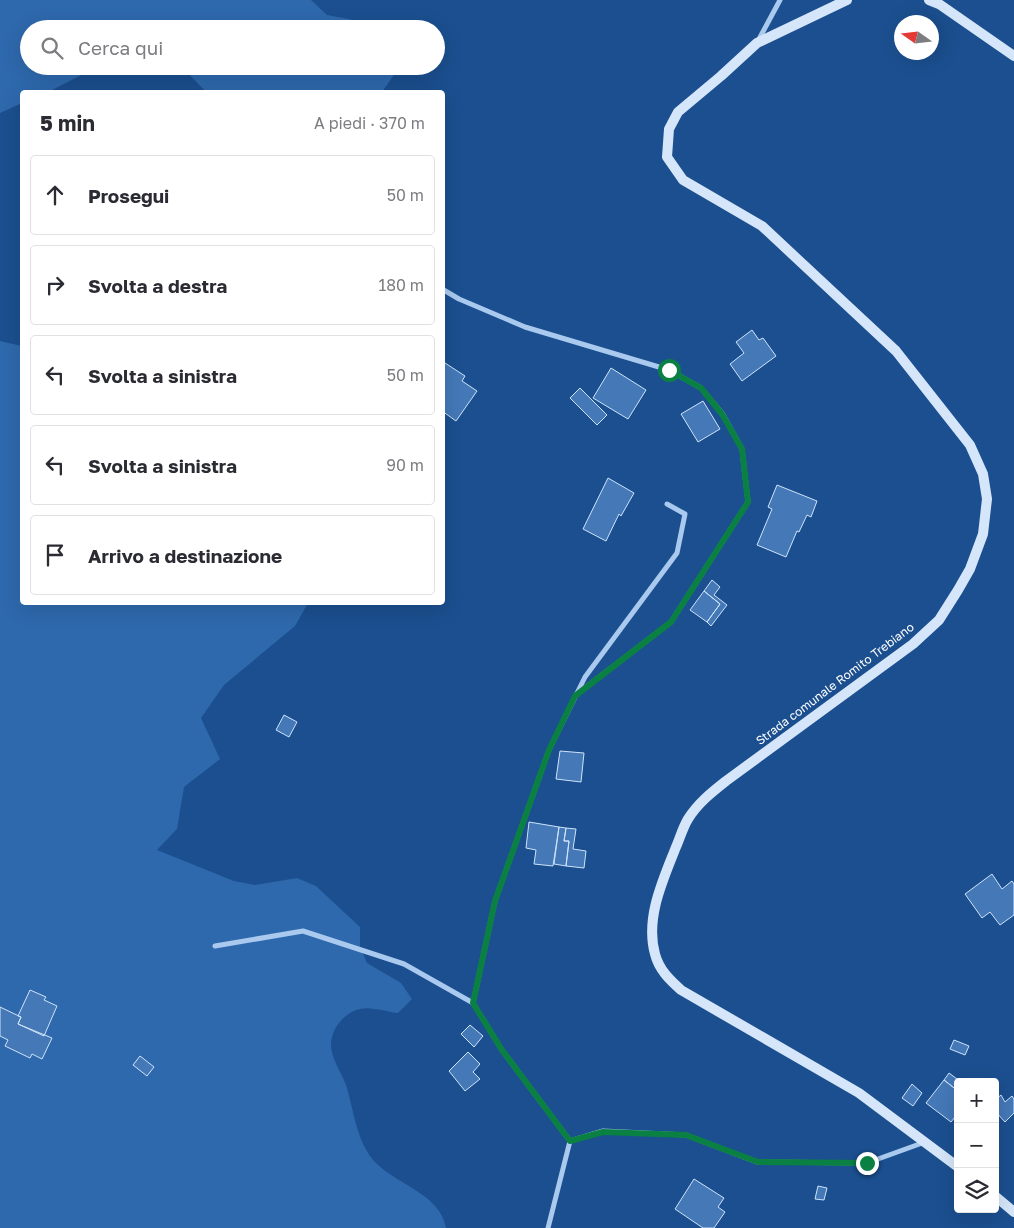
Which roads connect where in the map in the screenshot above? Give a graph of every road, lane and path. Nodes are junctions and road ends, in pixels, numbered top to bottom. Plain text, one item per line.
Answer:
1 (780, 0) edge
2 (847, 0) edge
3 (929, 0) edge
4 (757, 43) junction
5 (1014, 56) edge
6 (445, 291) edge
7 (667, 504) dead end
8 (575, 696) junction
9 (215, 946) dead end
10 (473, 1003) junction
11 (570, 1141) junction
12 (926, 1142) junction
13 (954, 1163) edge
14 (999, 1199) edge
15 (1014, 1212) edge
16 (548, 1228) edge

1 - 4 street
2 - 4 street, Strada comunale Romito Trebiano
3 - 5 street
4 - 12 street, Strada comunale Romito Trebiano
6 - 8 street
7 - 8 street
8 - 10 street
9 - 10 street
10 - 11 street
11 - 12 street
11 - 16 street
12 - 13 street, Strada comunale Romito Trebiano
14 - 15 street

